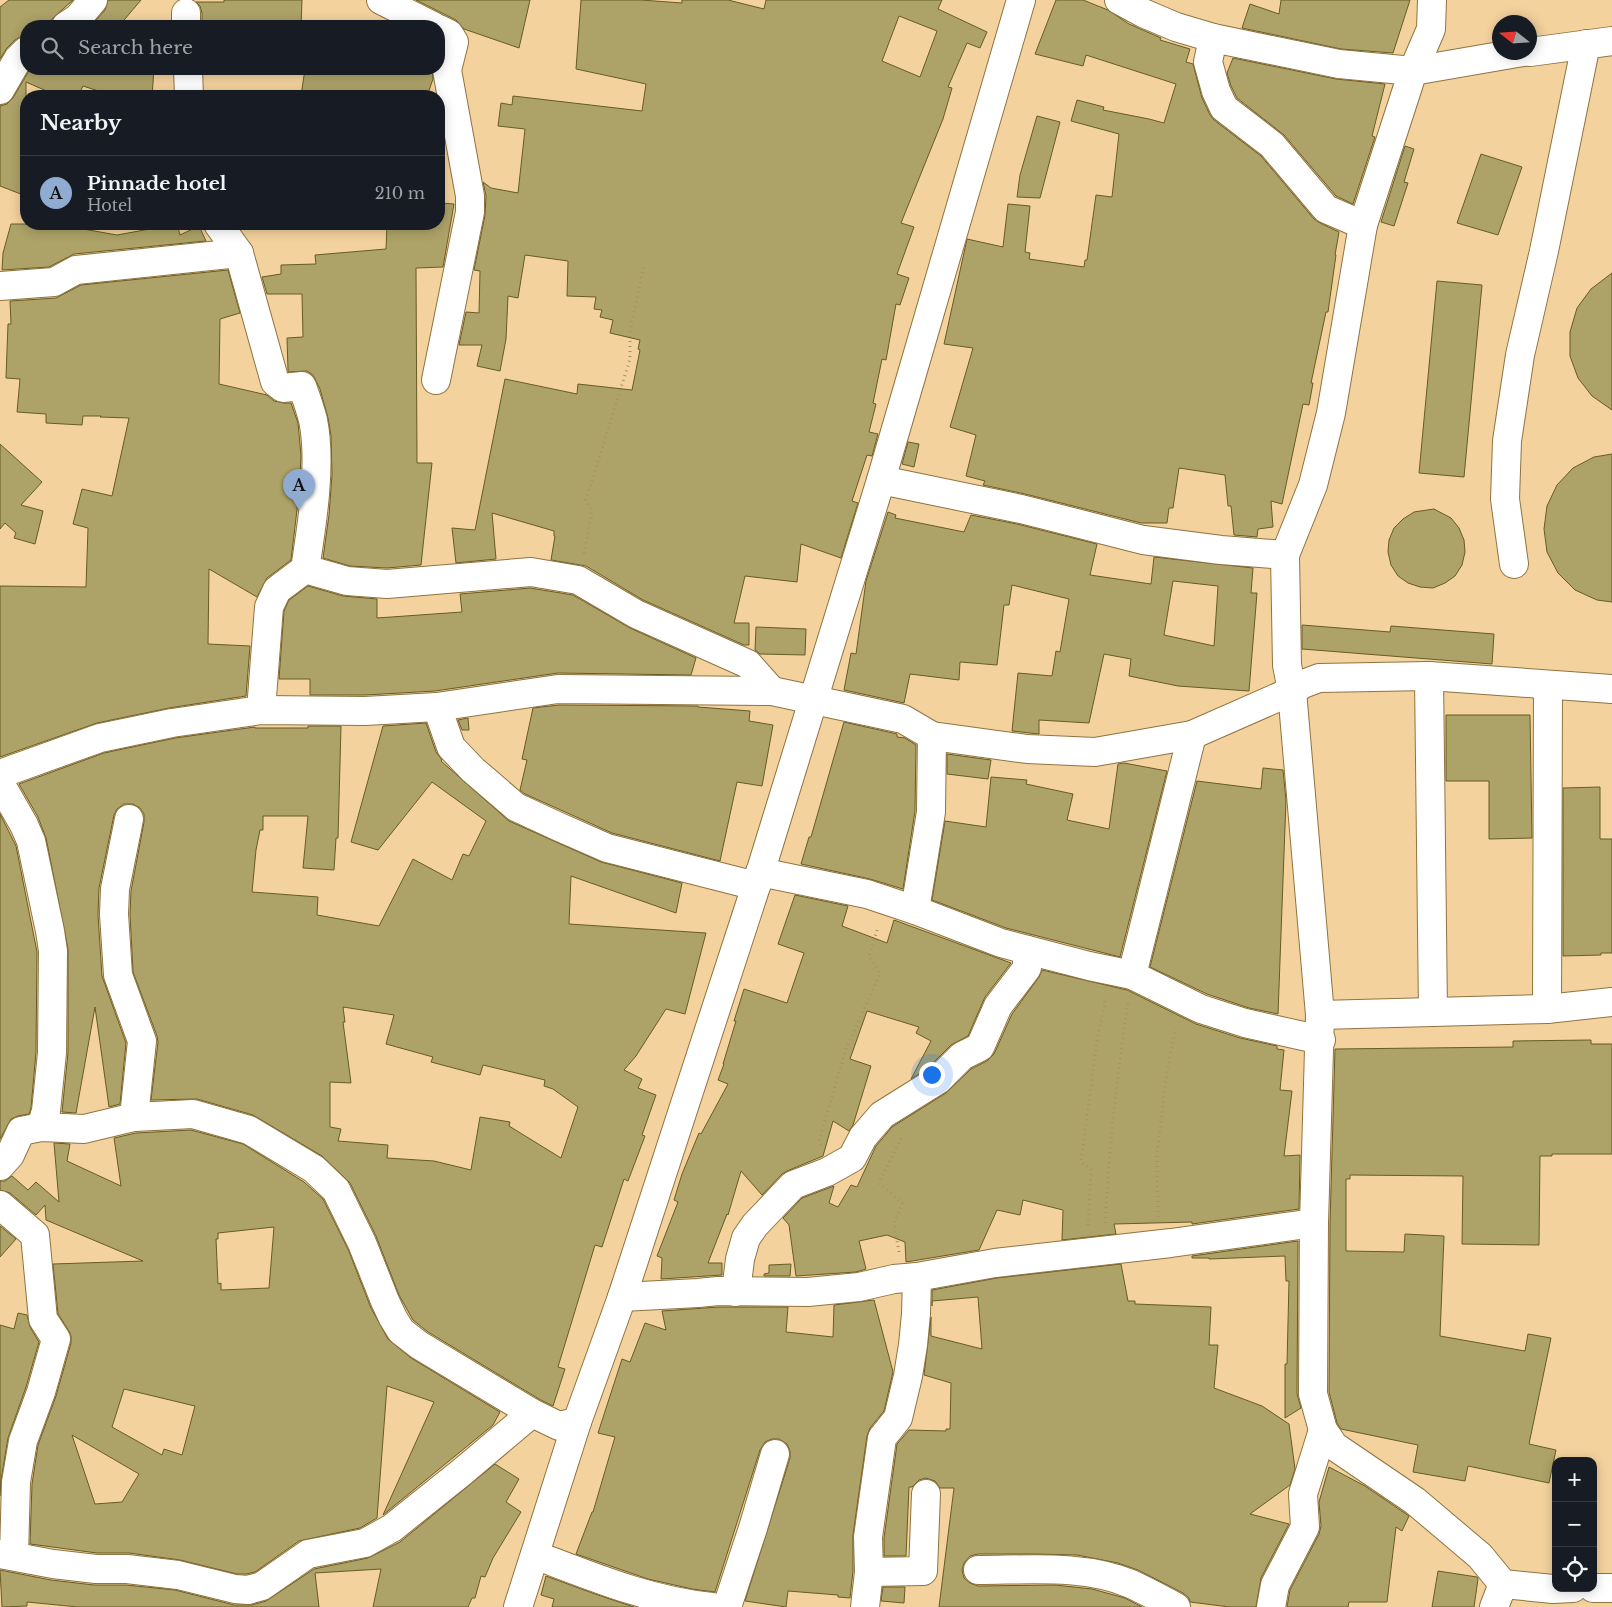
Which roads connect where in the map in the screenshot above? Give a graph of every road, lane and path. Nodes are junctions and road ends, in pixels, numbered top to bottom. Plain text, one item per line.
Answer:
1 (93, 0) edge
2 (381, 0) edge
3 (1021, 0) edge
4 (1119, 0) edge
5 (1432, 0) edge
6 (75, 20) edge
7 (421, 20) edge
8 (445, 32) edge
9 (1213, 38) junction
10 (1599, 42) edge
11 (1537, 51) edge
12 (20, 57) edge
13 (1492, 57) edge
14 (1413, 71) junction
15 (188, 75) edge
16 (0, 90) edge
17 (189, 90) edge
18 (1363, 225) junction
19 (222, 230) edge
20 (239, 253) junction
21 (644, 264) dead end
22 (0, 286) edge
23 (436, 380) dead end
24 (881, 480) junction
25 (1285, 556) junction
26 (1514, 564) dead end
27 (305, 570) junction
28 (578, 580) junction
29 (1429, 676) junction
30 (1548, 685) junction
31 (1612, 689) edge
32 (772, 691) junction
33 (1292, 691) junction
34 (814, 700) junction
35 (437, 707) junction
36 (261, 710) junction
37 (1192, 735) junction
38 (932, 736) junction
39 (0, 774) edge
40 (0, 783) edge
41 (129, 819) dead end
42 (758, 879) junction
43 (886, 900) junction
44 (916, 910) junction
45 (1026, 950) junction
46 (1101, 969) junction
47 (1132, 975) junction
48 (1182, 1000) junction
49 (1612, 1002) edge
50 (1547, 1008) junction
51 (1433, 1012) junction
52 (1321, 1028) junction
53 (134, 1117) junction
54 (41, 1127) junction
55 (904, 1131) dead end
56 (0, 1166) edge
57 (832, 1169) junction
58 (0, 1205) edge
59 (1314, 1223) junction
60 (1158, 1245) junction
61 (1096, 1252) junction
62 (910, 1278) junction
63 (736, 1292) junction
64 (622, 1297) junction
65 (532, 1413) junction
66 (577, 1422) junction
67 (1323, 1430) junction
68 (774, 1454) dead end
69 (926, 1494) dead end
70 (7, 1555) edge
71 (535, 1556) junction
72 (978, 1570) dead end
73 (869, 1572) junction
74 (1597, 1588) edge
75 (1612, 1588) edge
76 (1552, 1589) edge
77 (1498, 1595) edge
78 (518, 1607) edge
79 (712, 1607) edge
80 (727, 1607) edge
81 (865, 1607) edge
82 (1176, 1607) edge
83 (1271, 1607) edge

1 - 6 street
2 - 7 street
3 - 24 street
4 - 9 street
5 - 14 street
8 - 23 street
9 - 14 street
9 - 18 street
10 - 11 street
10 - 26 street
12 - 16 street
13 - 14 street
14 - 18 street
15 - 17 street
18 - 25 street
19 - 20 street
20 - 22 street
20 - 27 street
21 - 28 path
24 - 25 street
24 - 34 street
25 - 33 street
27 - 28 street
27 - 36 street
28 - 32 street
29 - 30 street
29 - 33 street
29 - 51 street
30 - 31 street
30 - 50 street
32 - 34 street
32 - 35 street
33 - 37 street
33 - 52 street
34 - 38 street
34 - 42 street
35 - 36 street
35 - 42 street
36 - 39 street
37 - 38 street
37 - 47 street
38 - 44 street
40 - 54 street
41 - 53 street
42 - 43 street
42 - 64 street
43 - 44 street
43 - 57 path
44 - 45 street
45 - 46 street
45 - 57 street
46 - 47 street
46 - 61 path
47 - 48 street
47 - 61 path
48 - 52 street
48 - 60 path
49 - 50 street
50 - 51 street
51 - 52 street
52 - 59 street
53 - 54 street
53 - 65 street
54 - 56 street
55 - 62 path
57 - 63 street
58 - 70 street
59 - 60 street
59 - 67 street
60 - 61 street
61 - 62 street
62 - 63 street
62 - 73 street
63 - 64 street
64 - 66 street
65 - 66 street
65 - 70 street
66 - 71 street
67 - 77 street
67 - 83 street
68 - 80 street
69 - 73 street
71 - 78 street
71 - 79 street
72 - 82 street
73 - 81 street
74 - 75 street
76 - 77 street

